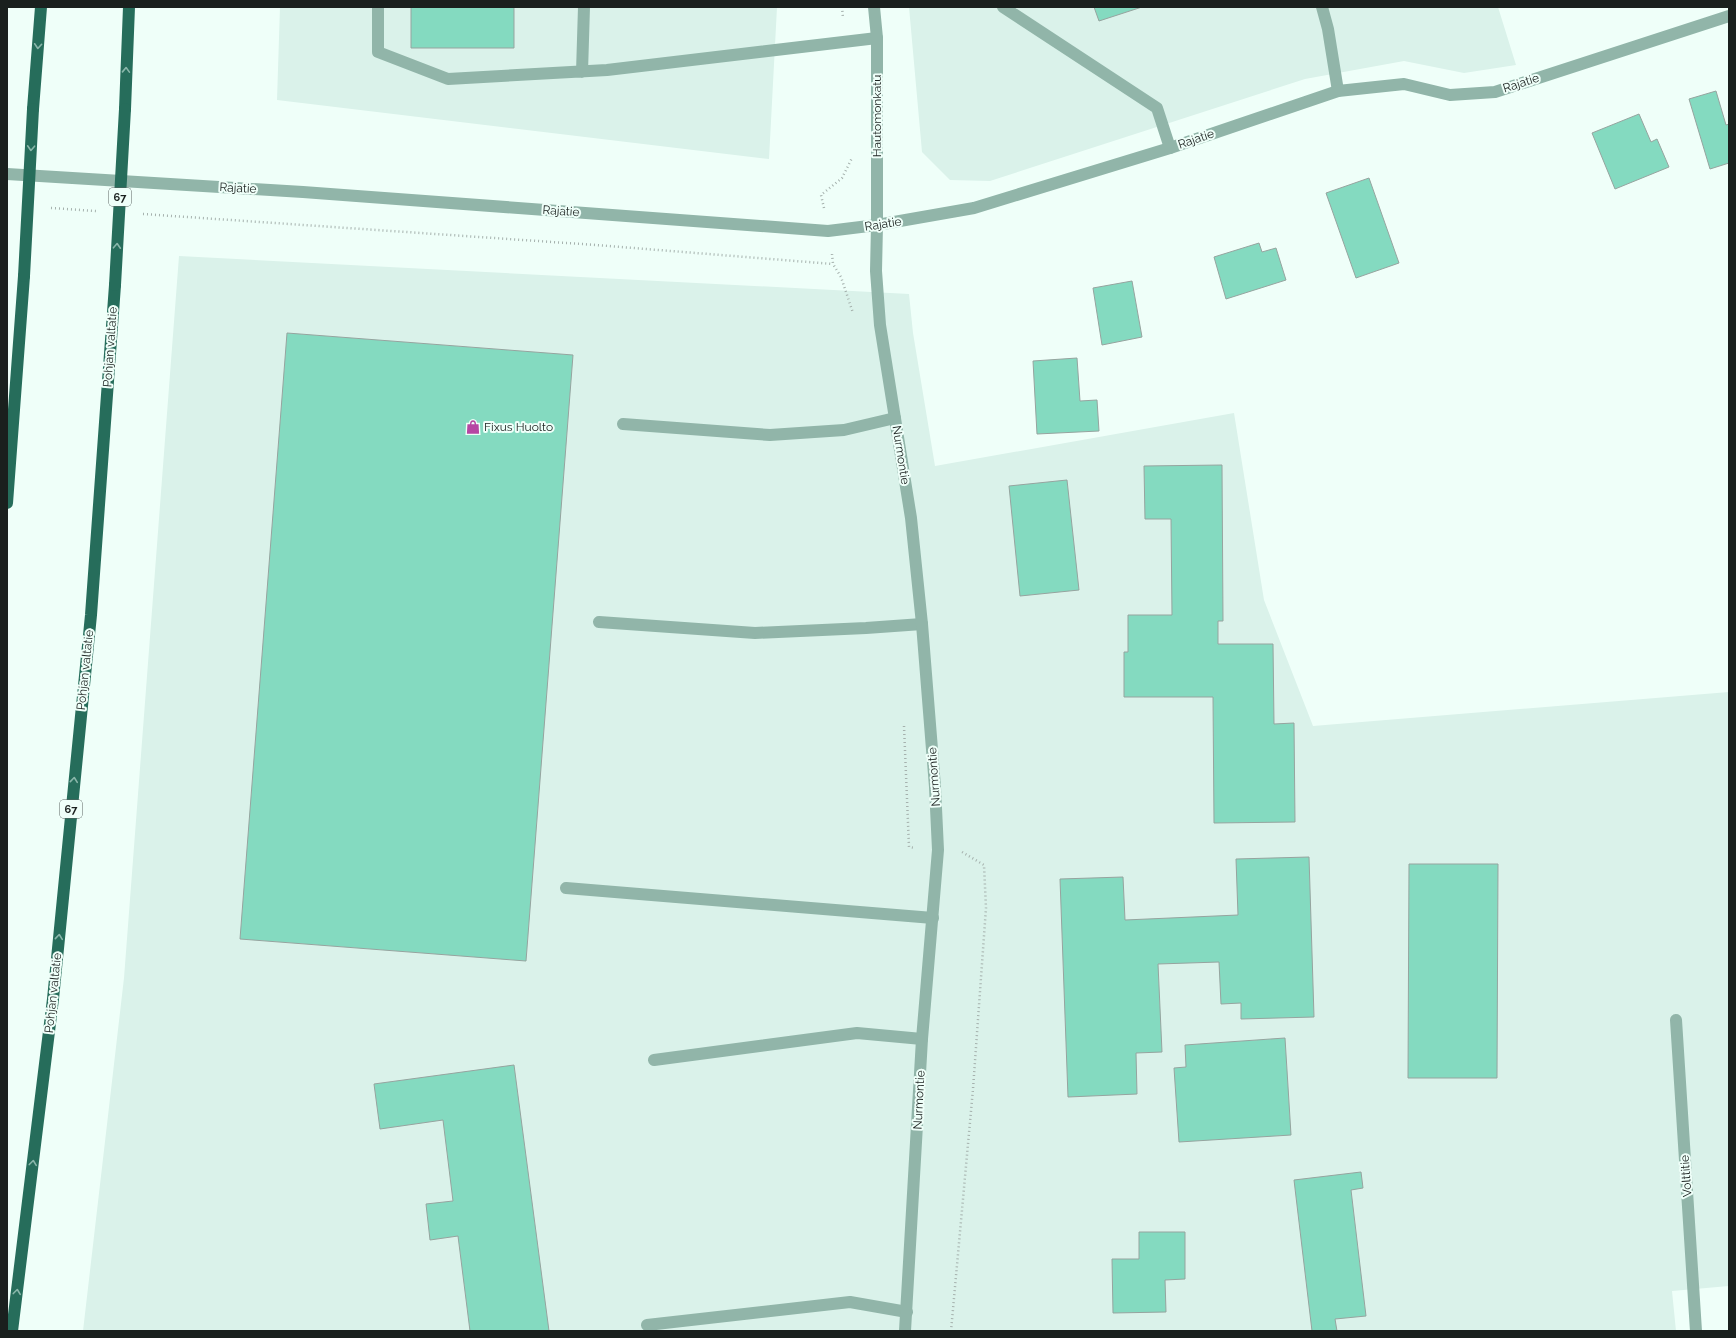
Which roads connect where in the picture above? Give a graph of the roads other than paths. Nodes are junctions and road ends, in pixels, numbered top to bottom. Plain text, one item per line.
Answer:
1 (41, 7) edge
2 (129, 7) edge
3 (378, 7) edge
4 (584, 7) edge
5 (874, 7) edge
6 (1003, 7) edge
7 (1322, 7) edge
8 (1729, 16) edge
9 (877, 38) junction
10 (582, 72) junction
11 (1338, 91) junction
12 (1170, 148) junction
13 (7, 174) edge
14 (877, 225) junction
15 (24, 276) junction
16 (895, 418) junction
17 (7, 420) edge
18 (623, 424) dead end
19 (7, 503) edge
20 (598, 622) dead end
21 (922, 624) junction
22 (566, 888) dead end
23 (933, 918) junction
24 (1676, 1020) dead end
25 (922, 1039) junction
26 (654, 1060) dead end
27 (907, 1312) junction
28 (647, 1325) dead end
29 (12, 1331) edge
30 (905, 1331) edge
31 (1696, 1331) edge

1 -> 15 highway, bridge
29 -> 2 highway, Pohjan valtatie / 67, bridge
3 - 10 street
4 - 10 street
5 - 9 street, Hautomonkatu
6 - 12 street
7 - 11 street
8 - 11 street, Rajatie
9 - 10 street
9 - 14 street, Hautomonkatu
11 - 12 street, Rajatie
12 - 14 street, Rajatie
13 - 14 street, Rajatie
14 - 16 street, Nurmontie
15 - 17 highway
15 - 19 highway
16 - 18 street
16 - 21 street, Nurmontie
20 - 21 street
21 - 23 street, Nurmontie
22 - 23 street
23 - 25 street, Nurmontie
24 - 31 street, Volttitie
25 - 26 street
25 - 27 street, Nurmontie
27 - 28 street
27 - 30 street, Nurmontie

